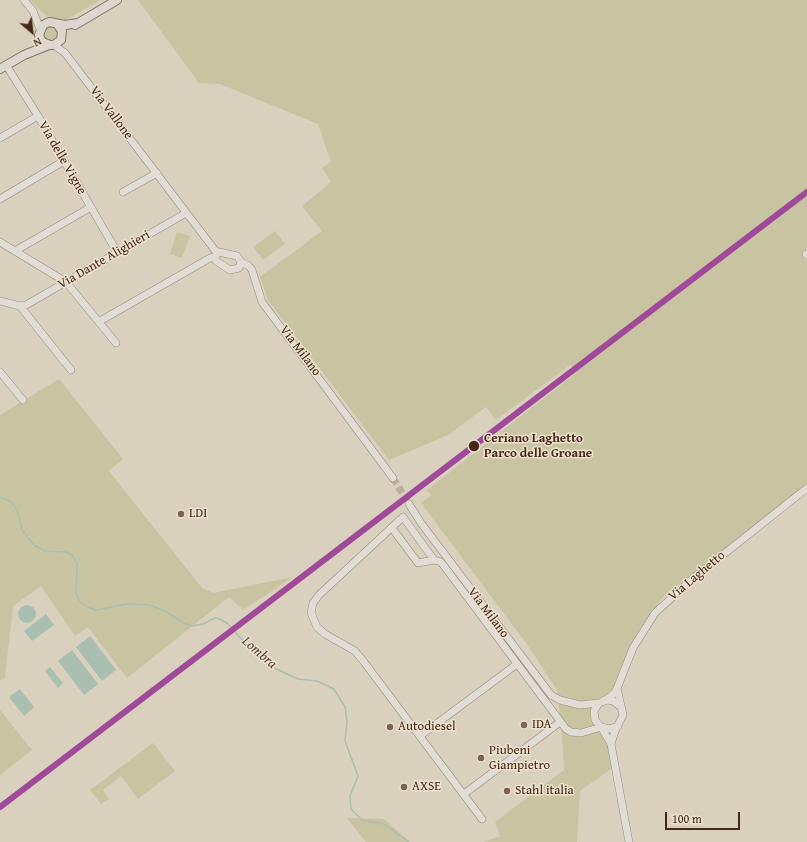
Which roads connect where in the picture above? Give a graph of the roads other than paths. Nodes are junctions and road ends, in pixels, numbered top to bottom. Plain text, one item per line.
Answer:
1 (24, 0) edge
2 (117, 0) edge
3 (34, 12) junction
4 (48, 22) junction
5 (78, 23) junction
6 (57, 24) junction
7 (40, 32) junction
8 (57, 41) junction
9 (24, 55) junction
10 (3, 67) edge
11 (38, 116) junction
12 (0, 138) edge
13 (64, 161) junction
14 (157, 173) junction
15 (123, 192) dead end
16 (0, 199) edge
17 (91, 207) junction
18 (186, 213) junction
19 (0, 242) edge
20 (15, 251) junction
21 (117, 252) junction
22 (216, 255) junction
23 (241, 262) junction
24 (66, 282) junction
25 (0, 301) edge
26 (20, 306) junction
27 (100, 321) junction
28 (116, 343) dead end
29 (71, 370) dead end
30 (0, 372) edge
31 (24, 400) dead end
32 (393, 478) tunnel mouth
33 (807, 488) edge
34 (409, 504) tunnel mouth
35 (394, 526) junction
36 (434, 560) junction
37 (517, 664) junction
38 (617, 688) junction
39 (601, 702) junction
40 (580, 705) junction
41 (621, 707) junction
42 (594, 716) junction
43 (560, 722) junction
44 (618, 726) junction
45 (601, 727) junction
46 (587, 731) junction
47 (420, 736) junction
48 (612, 744) junction
49 (464, 794) junction
50 (482, 819) dead end
51 (629, 842) edge

1 - 3 street
2 - 5 main road
3 - 4 street
3 - 7 street
4 - 6 main road
4 - 7 main road
5 - 6 main road
5 - 8 main road
6 - 8 main road
7 - 8 main road
7 - 9 main road
8 - 9 main road
8 - 14 street, Via Vallone
9 - 10 main road
10 - 11 street, Via delle Vigne
11 - 12 street
11 - 13 street, Via delle Vigne
13 - 16 street
13 - 17 street, Via delle Vigne
14 - 15 street
14 - 18 street, Via Vallone
17 - 20 street
17 - 21 street, Via delle Vigne
18 - 21 street, Via Dante Alighieri
18 - 22 street
19 - 20 street
20 - 24 street
21 - 24 street, Via Dante Alighieri
22 - 23 street
22 - 23 street
22 - 27 street
23 - 32 street, Via Milano
24 - 26 street, Via Dante Alighieri
24 - 27 street
25 - 26 street
26 - 29 street
27 - 28 street
30 - 31 street
33 - 38 street, Via Laghetto
34 - 40 street, Via Milano
35 - 36 street
35 - 36 street
35 - 47 street
36 - 37 street
37 - 43 street
37 - 47 street
38 - 39 street, Via Laghetto
38 - 41 street
39 - 40 street, Via Milano
39 - 41 street
39 - 42 street
40 - 42 street, Via Milano
41 - 44 street
42 - 45 street
42 - 46 street
43 - 46 street
43 - 49 street
44 - 45 street
44 - 48 street
45 - 46 street
45 - 48 street
47 - 49 street
48 - 51 street
49 - 50 street

